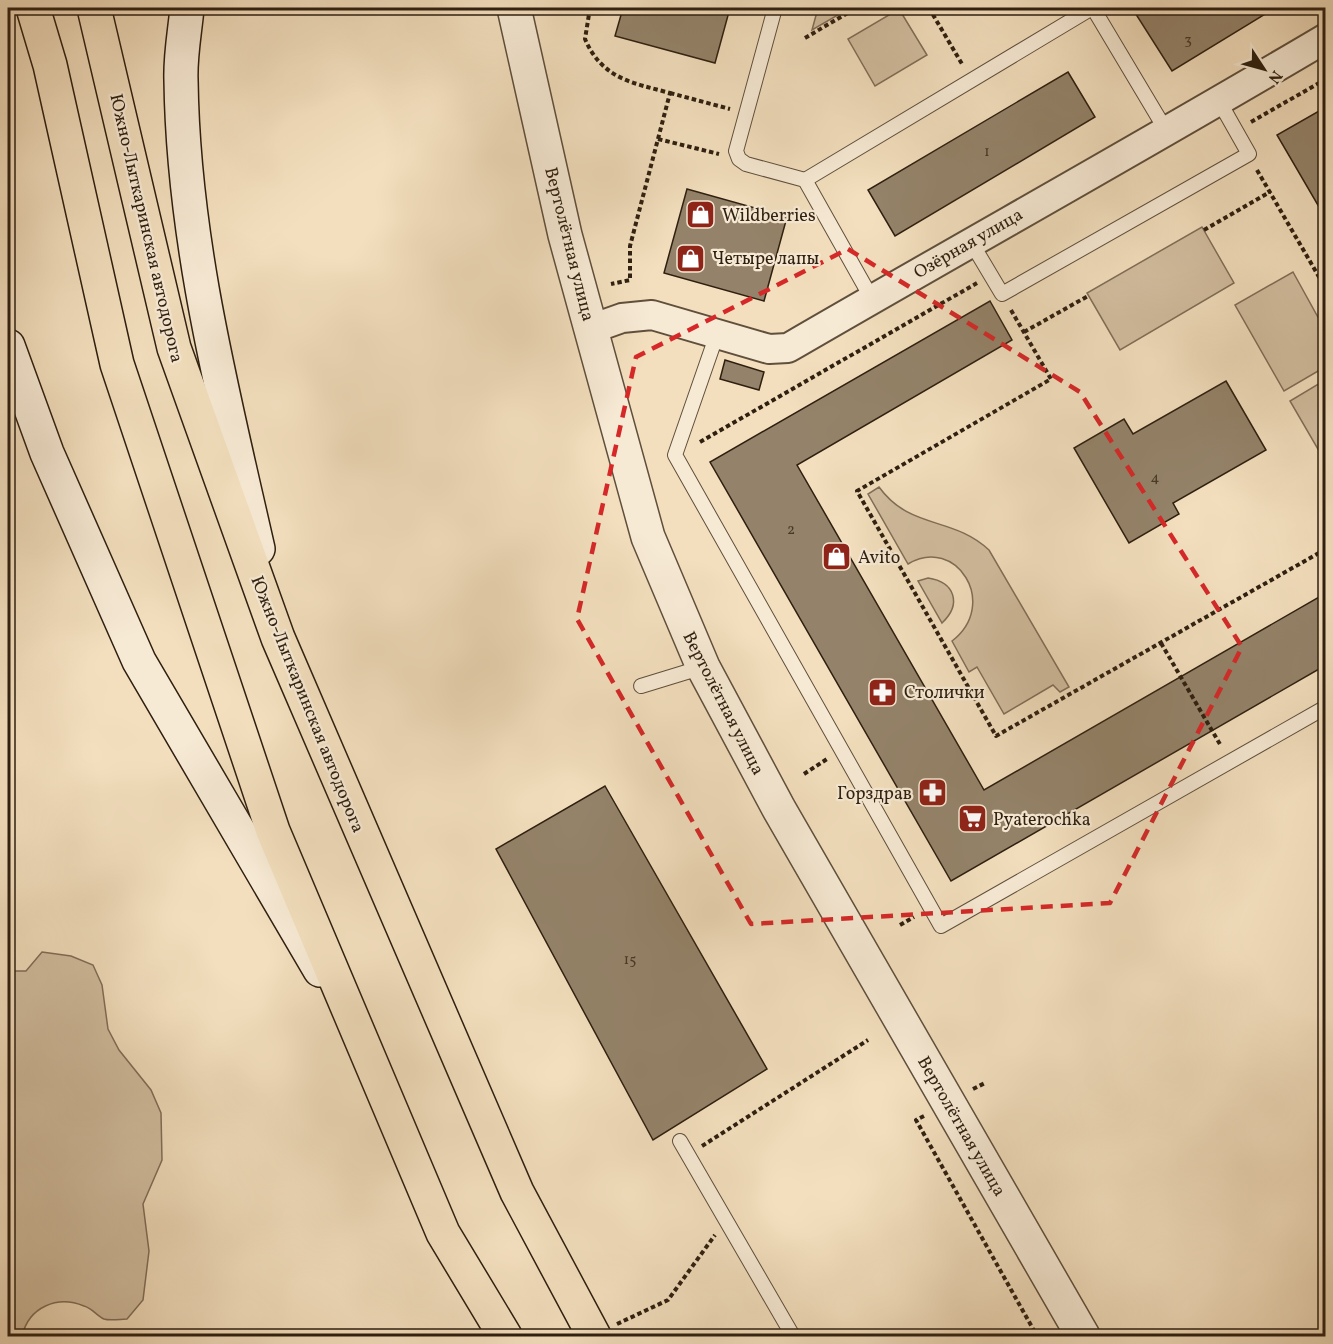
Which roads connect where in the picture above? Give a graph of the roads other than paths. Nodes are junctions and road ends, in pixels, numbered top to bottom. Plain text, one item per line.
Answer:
1 (33, 8) edge
2 (94, 8) edge
3 (187, 8) edge
4 (514, 8) edge
5 (775, 8) edge
6 (1093, 8) edge
7 (1326, 38) edge
8 (1219, 101) junction
9 (1167, 132) junction
10 (805, 180) junction
11 (971, 242) junction
12 (872, 299) junction
13 (591, 328) junction
14 (717, 334) junction
15 (8, 346) edge
16 (278, 638) junction
17 (703, 667) junction
18 (641, 687) dead end
19 (1326, 707) edge
20 (361, 1040) junction
21 (680, 1141) dead end
22 (505, 1336) edge
23 (593, 1336) edge
24 (793, 1336) edge
25 (1083, 1336) edge

1 - 20 main road
2 - 16 main road, Южно-Лыткаринская автодорога
3 - 16 street
4 - 13 street, Вертолётная улица
5 - 10 lane
6 - 9 lane
6 - 10 lane
7 - 8 street, Озёрная улица
8 - 9 street, Озёрная улица
8 - 11 lane
9 - 11 street, Озёрная улица
10 - 12 lane
11 - 12 street, Озёрная улица
12 - 14 street, Озёрная улица
13 - 14 street, Озёрная улица
13 - 17 street, Вертолётная улица
14 - 19 lane
15 - 20 street
16 - 23 main road, Южно-Лыткаринская автодорога
17 - 18 lane
17 - 25 street, Вертолётная улица
20 - 22 main road
21 - 24 lane

